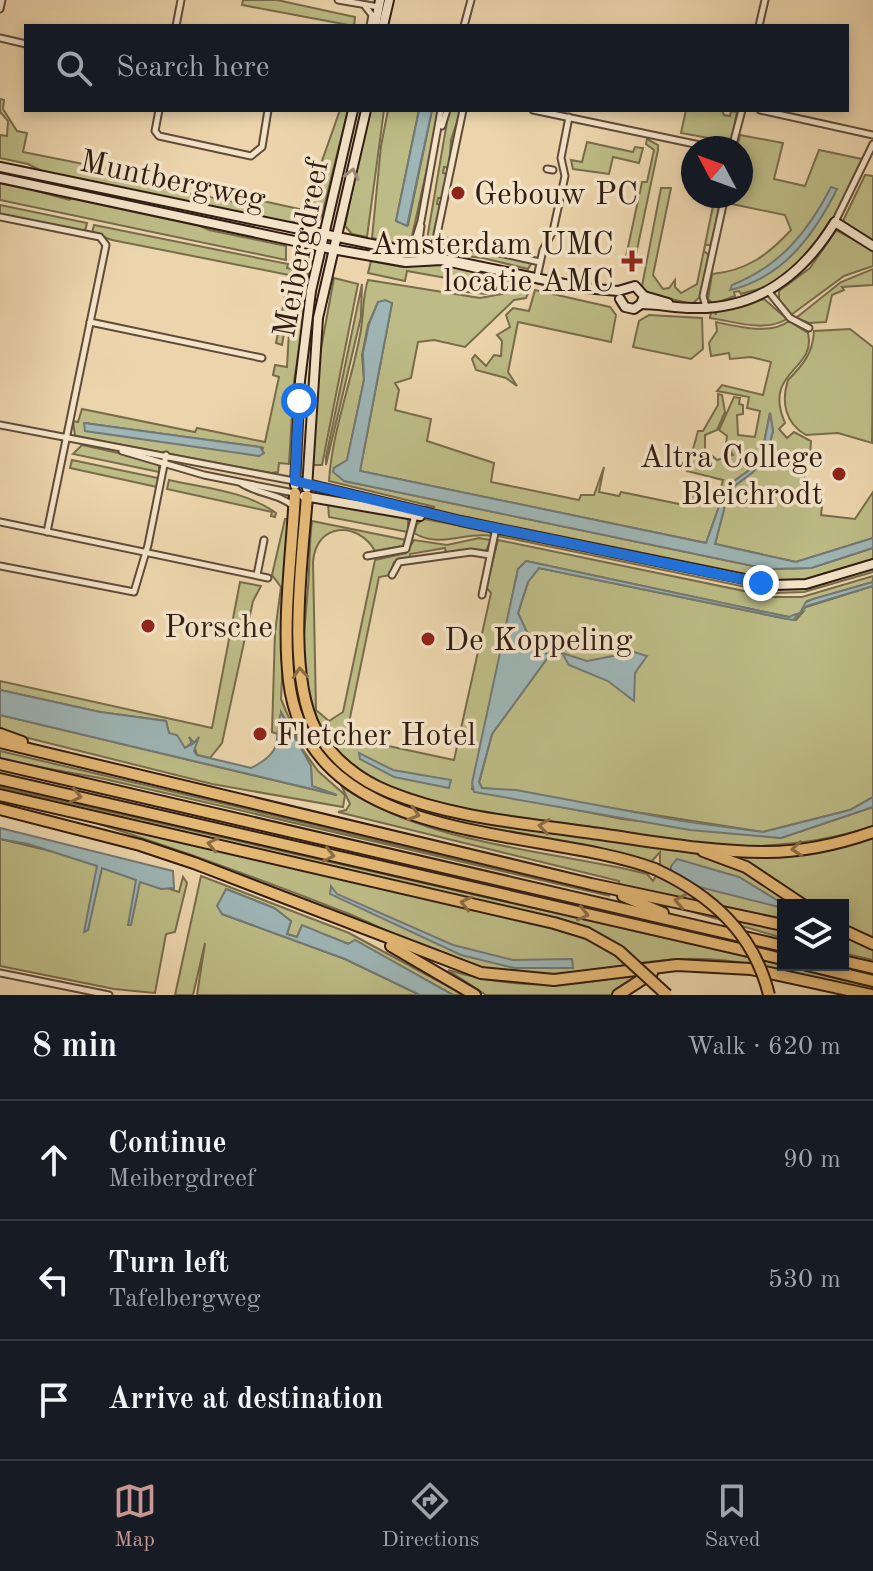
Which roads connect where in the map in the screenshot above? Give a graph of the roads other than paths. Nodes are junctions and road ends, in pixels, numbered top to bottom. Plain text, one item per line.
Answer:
1 (2, 0) edge
2 (181, 0) edge
3 (338, 0) edge
4 (471, 0) edge
5 (765, 0) edge
6 (383, 2) edge
7 (365, 6) junction
8 (0, 9) edge
9 (176, 24) edge
10 (372, 24) edge
11 (373, 24) edge
12 (383, 24) edge
13 (465, 24) edge
14 (759, 24) edge
15 (0, 38) edge
16 (24, 44) edge
17 (159, 112) edge
18 (268, 112) edge
19 (353, 112) edge
20 (366, 112) edge
21 (444, 112) edge
22 (463, 112) edge
23 (543, 112) edge
24 (741, 112) edge
25 (769, 112) edge
26 (569, 117) junction
27 (873, 135) edge
28 (735, 136) edge
29 (681, 141) edge
30 (873, 144) edge
31 (0, 167) edge
32 (0, 178) edge
33 (722, 208) edge
34 (0, 217) edge
35 (835, 222) junction
36 (323, 234) junction
37 (335, 237) junction
38 (320, 246) junction
39 (873, 246) edge
40 (332, 249) junction
41 (415, 252) junction
42 (412, 262) junction
43 (540, 262) junction
44 (488, 267) junction
45 (537, 277) junction
46 (769, 292) junction
47 (621, 295) junction
48 (642, 300) junction
49 (706, 308) junction
50 (90, 322) junction
51 (809, 328) dead end
52 (262, 358) dead end
53 (0, 425) edge
54 (66, 439) junction
55 (119, 450) junction
56 (166, 455) junction
57 (165, 463) junction
58 (295, 481) junction
59 (240, 482) junction
60 (307, 484) junction
61 (295, 493) junction
62 (307, 496) junction
63 (294, 508) junction
64 (415, 513) junction
65 (0, 522) edge
66 (496, 528) junction
67 (47, 532) junction
68 (264, 540) dead end
69 (146, 552) junction
70 (490, 555) junction
71 (367, 556) dead end
72 (873, 564) edge
73 (0, 566) edge
74 (257, 575) junction
75 (392, 575) dead end
76 (268, 578) dead end
77 (482, 595) dead end
78 (0, 734) edge
79 (0, 742) edge
80 (51, 752) junction
81 (0, 764) edge
82 (0, 779) edge
83 (0, 795) edge
84 (0, 811) edge
85 (873, 832) edge
86 (688, 846) junction
87 (591, 884) junction
88 (794, 899) edge
89 (683, 923) junction
90 (777, 924) edge
91 (362, 929) junction
92 (849, 933) edge
93 (849, 940) edge
94 (777, 945) edge
95 (873, 945) edge
96 (777, 958) edge
97 (849, 962) edge
98 (677, 965) junction
99 (873, 968) edge
100 (832, 971) edge
101 (0, 973) edge
102 (873, 981) edge
103 (109, 995) edge
104 (475, 995) edge
105 (618, 995) edge
106 (667, 995) edge
107 (769, 995) edge
108 (871, 995) edge

1 - 8 street
2 - 9 street
3 - 7 street
4 - 13 street
5 - 14 street
6 - 7 street
6 - 11 main road
6 - 12 main road
7 - 10 street
15 - 16 street
17 - 18 street
19 - 36 main road, Meibergdreef
37 -> 20 main road, Meibergdreef
21 - 41 street
22 - 43 street
23 - 26 street
24 - 28 street
25 - 27 street
26 - 29 street
26 - 43 street
30 - 35 street
31 - 36 main road, Muntbergweg
32 - 38 main road, Muntbergweg
33 - 49 street
34 - 50 street
35 - 39 main road
35 - 46 main road
36 - 37 main road, Muntbergweg
36 - 38 main road, Meibergdreef
37 - 40 main road, Meibergdreef
37 - 41 main road, Meibergdreef
38 - 40 main road, Muntbergweg
38 - 58 main road, Meibergdreef
40 - 42 main road, Meibergdreef
40 - 60 main road, Meibergdreef
41 - 42 street
41 - 44 main road, Meibergdreef
42 - 44 main road, Meibergdreef
43 - 45 street
44 - 45 main road, Meibergdreef
45 - 47 main road, Meibergdreef
46 - 49 main road
46 - 51 street
47 - 48 main road
47 - 48 main road
48 - 49 main road
50 - 52 street
50 - 54 street
53 - 54 street
54 - 55 street
54 - 67 street
55 - 56 street
55 - 57 street
56 - 57 street
56 - 58 street
57 - 59 street
57 - 69 street
58 - 60 main road
58 - 61 main road, Meibergdreef
59 - 61 street
59 - 63 street
60 - 62 main road, Meibergdreef
60 - 64 main road
61 - 62 main road
61 - 63 highway
62 - 64 main road
86 -> 62 highway
63 -> 107 highway, bridge
64 - 66 main road
64 - 71 street
65 - 67 street
66 - 70 street
66 - 72 main road
67 - 69 street
68 - 74 street
69 - 73 street
69 - 74 street
70 - 75 street
70 - 77 street
74 - 76 street
78 - 80 highway
79 - 80 highway
80 - 87 highway
81 - 89 highway
82 -> 96 highway
106 -> 83 highway, bridge
84 - 91 highway
85 -> 86 highway
86 - 88 highway
87 - 89 highway
90 -> 87 highway
89 - 94 highway
91 - 98 highway
91 - 104 highway
92 - 95 highway
93 - 95 highway
97 - 99 highway
98 - 105 highway
98 - 108 highway
100 - 102 highway
101 - 103 street

